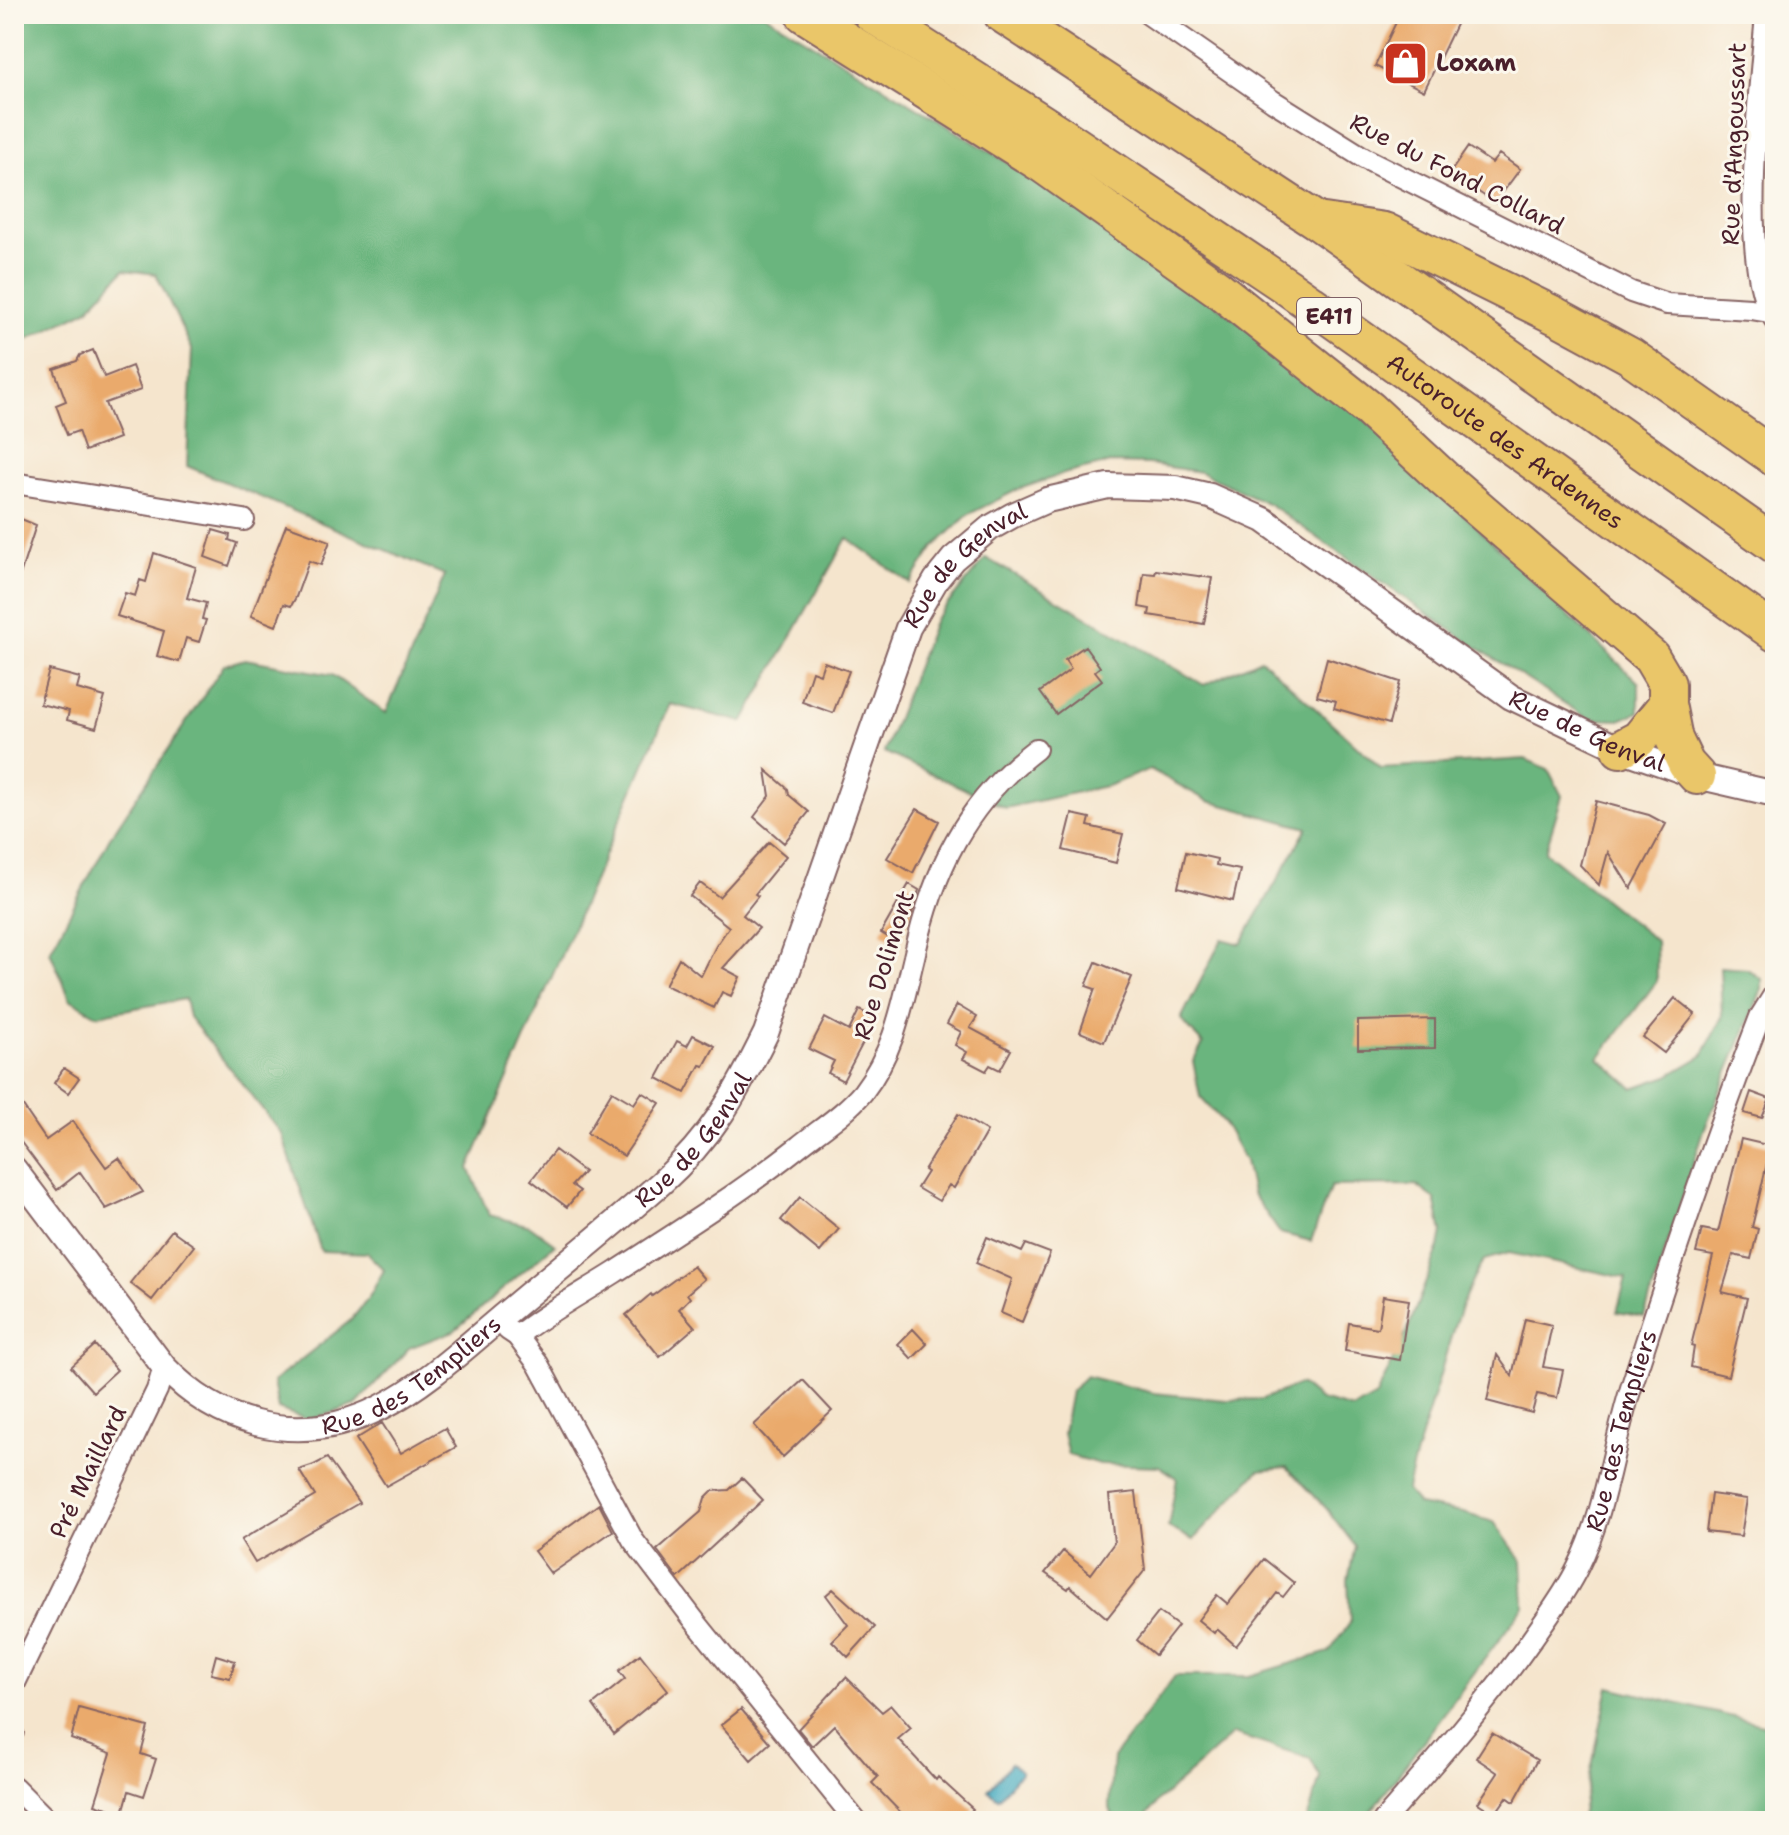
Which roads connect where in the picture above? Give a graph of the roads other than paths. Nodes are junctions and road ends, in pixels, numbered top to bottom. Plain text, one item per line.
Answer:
1 (804, 14) edge
2 (872, 14) edge
3 (1002, 14) edge
4 (1148, 14) edge
5 (1766, 14) edge
6 (1317, 221) junction
7 (1772, 316) edge
8 (1775, 458) edge
9 (14, 483) edge
10 (244, 520) dead end
11 (1775, 545) edge
12 (1775, 633) edge
13 (1667, 704) junction
14 (1036, 749) dead end
15 (1620, 749) junction
16 (1697, 776) junction
17 (1775, 794) edge
18 (1775, 993) edge
19 (14, 1169) edge
20 (496, 1322) junction
21 (517, 1336) junction
22 (164, 1367) junction
23 (14, 1685) edge
24 (14, 1787) edge
25 (48, 1821) edge
26 (856, 1821) edge
27 (1383, 1821) edge

1 - 13 highway
2 - 12 highway, Autoroute des Ardennes / E411
3 - 6 highway
4 - 7 street, Rue du Fond Collard
5 - 7 street, Rue d'Angoussart
6 - 8 highway
6 - 11 highway
9 - 10 street
13 - 15 highway
13 - 16 highway
14 - 21 street, Rue Dolimont
15 - 16 street, Rue de Genval
15 - 20 street, Rue de Genval
16 - 17 street, Rue de Genval
18 - 27 street, Rue des Templiers
19 - 22 street, Rue des Templiers
20 - 21 street, Rue des Templiers
20 - 22 street, Rue des Templiers
21 - 26 street, Rue des Templiers
22 - 23 street, Pré Maillard
24 - 25 street

